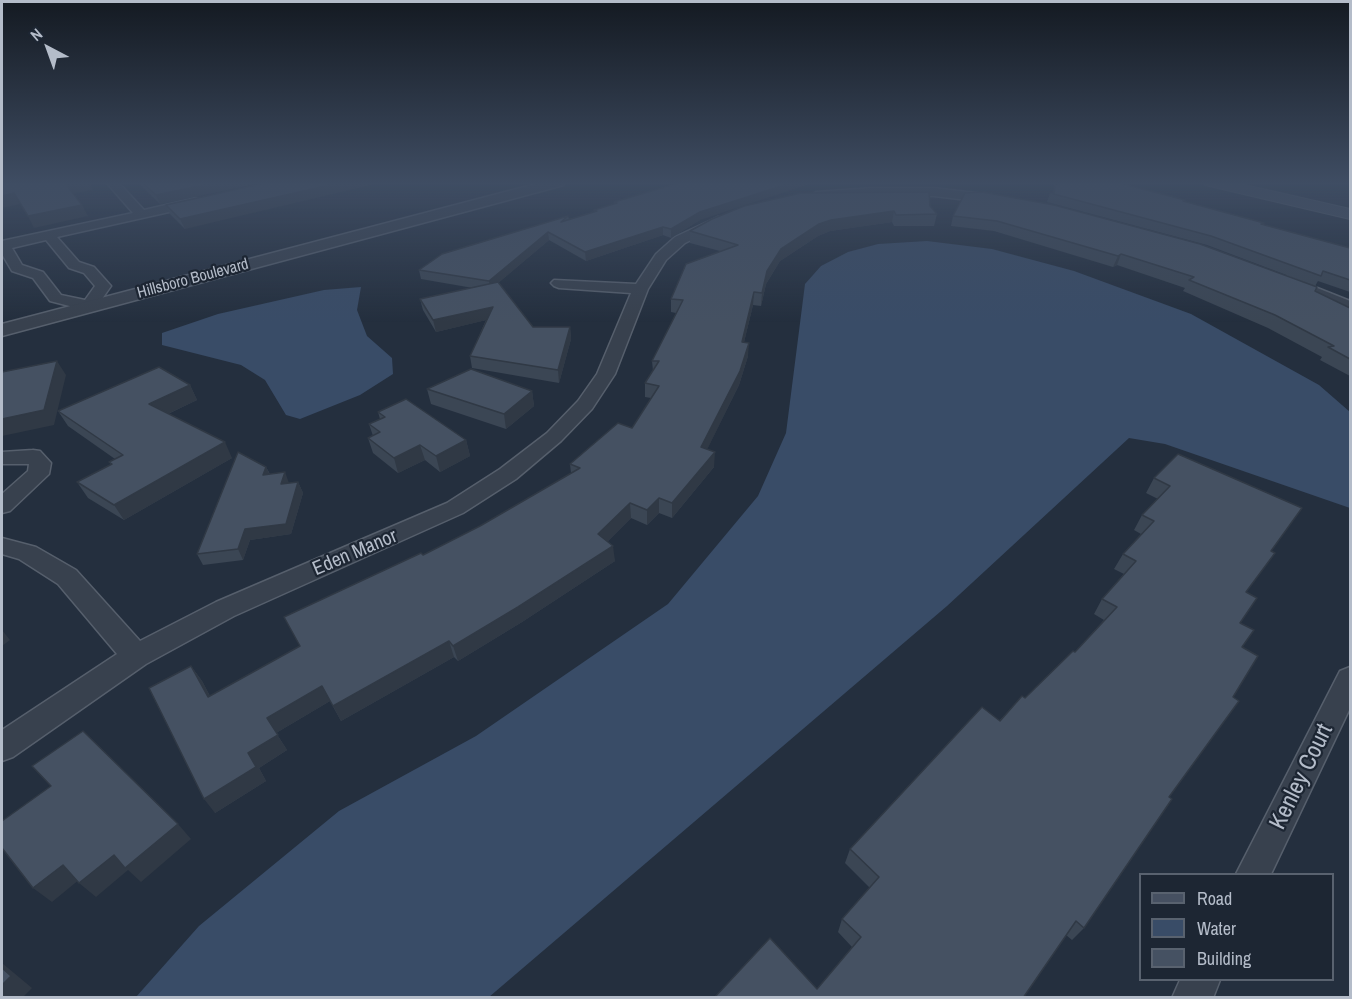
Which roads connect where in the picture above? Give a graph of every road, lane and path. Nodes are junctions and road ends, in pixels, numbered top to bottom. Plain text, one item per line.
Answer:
1 (77, 229) edge
2 (328, 229) edge
3 (382, 229) edge
4 (700, 229) edge
5 (49, 235) junction
6 (2, 245) edge
7 (58, 249) junction
8 (11, 260) junction
9 (1273, 275) edge
10 (558, 283) dead end
11 (103, 286) junction
12 (640, 289) junction
13 (56, 298) junction
14 (89, 306) junction
15 (1350, 306) edge
16 (2, 312) edge
17 (2, 330) edge
18 (2, 458) edge
19 (2, 506) edge
20 (2, 546) edge
21 (136, 656) junction
22 (1350, 678) edge
23 (2, 747) edge
24 (1253, 873) edge

1 - 5 street
2 - 11 street, Hillsboro Boulevard
3 - 14 street, Hillsboro Boulevard
4 - 12 street, Eden Manor
5 - 6 street
5 - 7 street
6 - 8 street
7 - 8 street
7 - 11 street
8 - 13 street
9 - 15 street
10 - 12 street
11 - 13 street, Hillsboro Boulevard
11 - 14 street
12 - 21 street, Eden Manor
13 - 14 street
13 - 16 street, Hillsboro Boulevard
14 - 17 street, Hillsboro Boulevard
18 - 19 street
20 - 21 street
21 - 23 street, Eden Manor
22 - 24 street, Kenley Court

